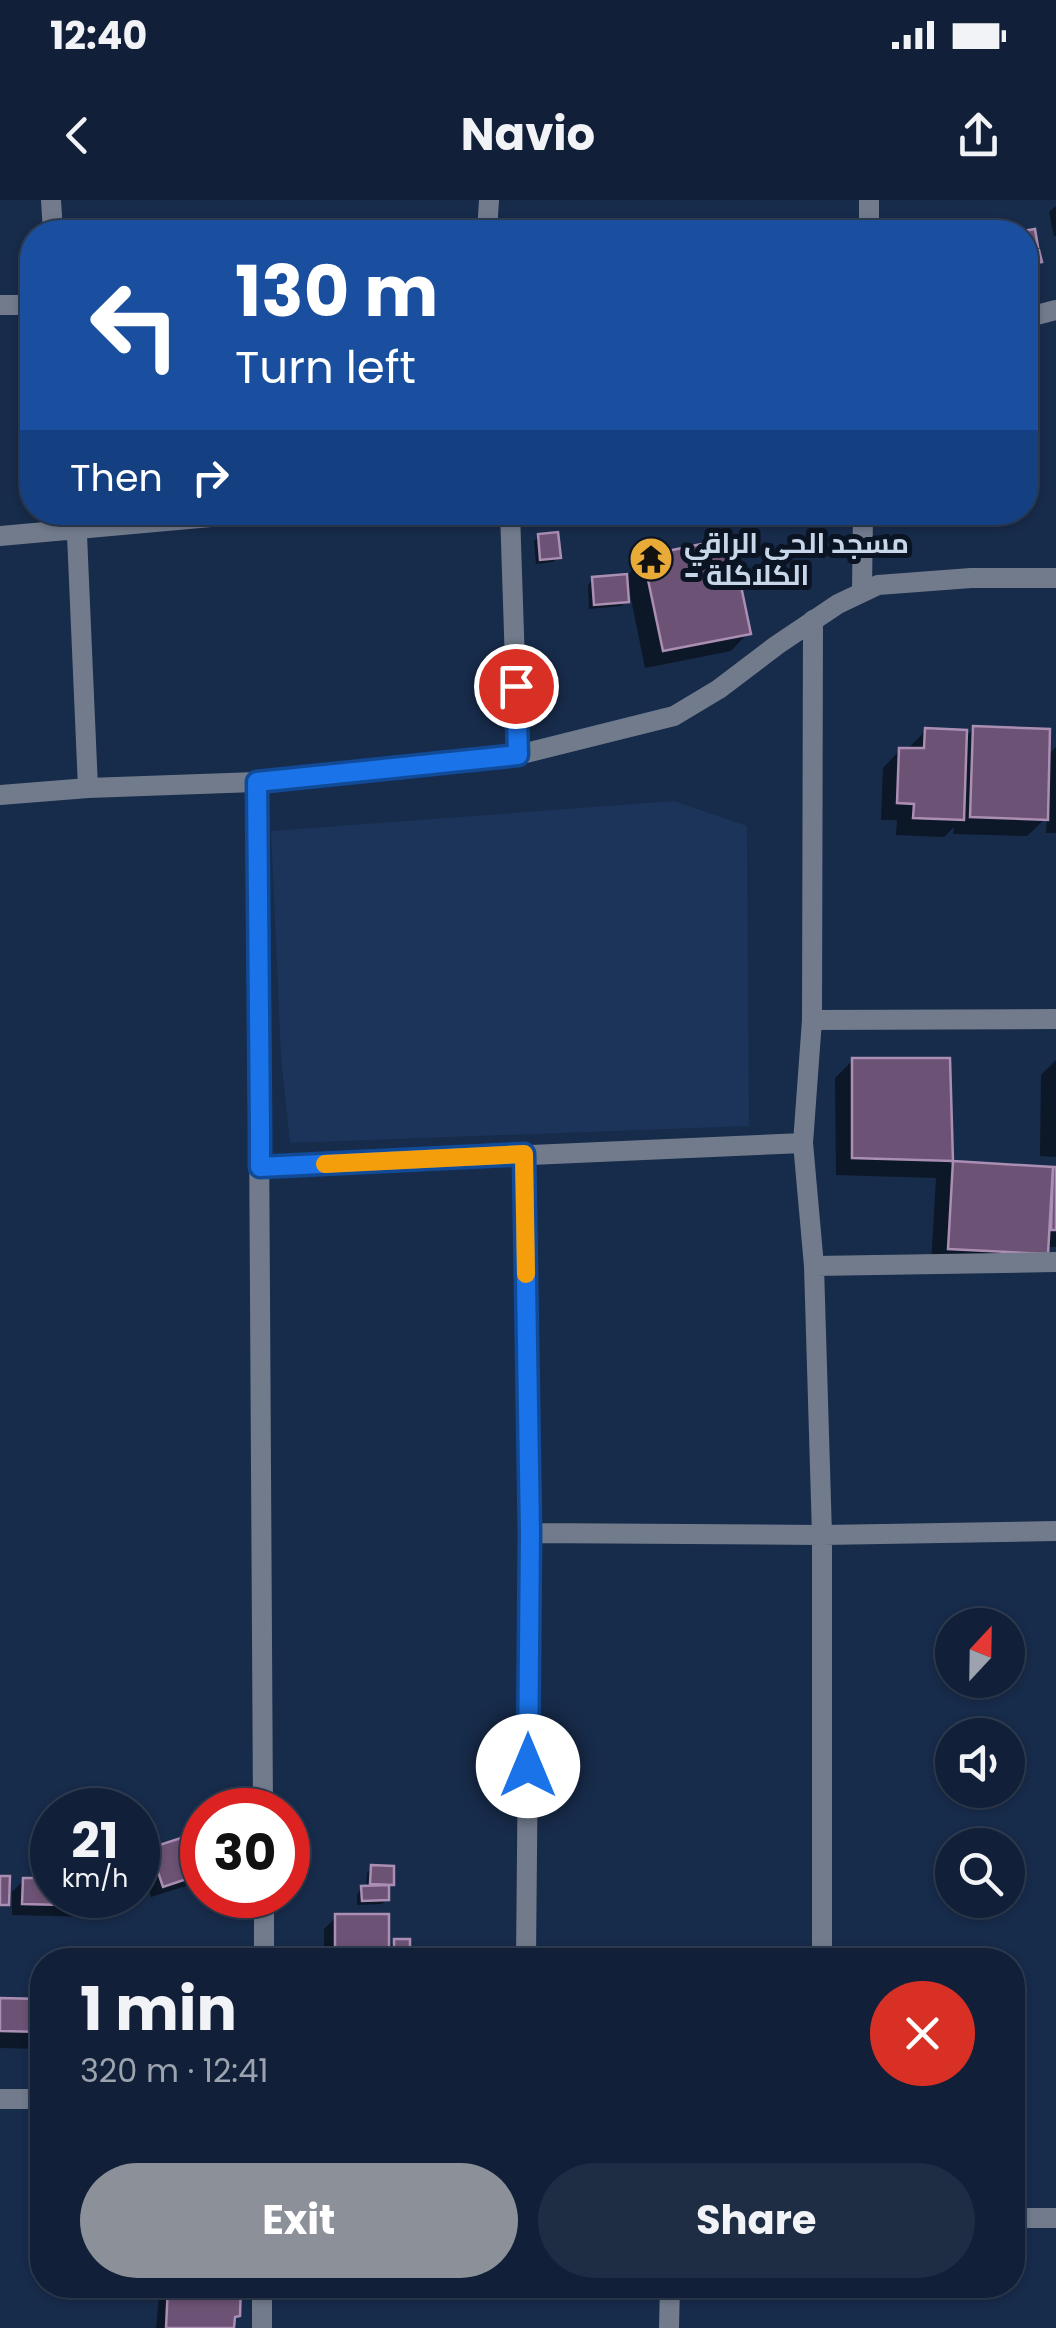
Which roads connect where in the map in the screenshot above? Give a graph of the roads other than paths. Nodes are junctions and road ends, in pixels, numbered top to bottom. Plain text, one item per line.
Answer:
1 (60, 525) edge
2 (77, 525) edge
3 (510, 525) edge
4 (862, 525) edge
5 (0, 536) edge
6 (1056, 578) edge
7 (862, 590) junction
8 (814, 620) junction
9 (518, 755) junction
10 (257, 782) junction
11 (88, 788) junction
12 (0, 795) edge
13 (1056, 1019) edge
14 (812, 1020) junction
15 (803, 1143) junction
16 (524, 1154) junction
17 (260, 1167) junction
18 (1056, 1262) edge
19 (814, 1266) junction
20 (1056, 1532) edge
21 (530, 1533) junction
22 (822, 1534) junction
23 (264, 1788) edge
24 (264, 1918) edge
25 (264, 1948) edge
26 (526, 1948) edge
27 (822, 1948) edge
28 (0, 2099) edge
29 (30, 2099) edge
30 (1025, 2218) edge
31 (1056, 2218) edge
32 (262, 2298) edge
33 (670, 2298) edge
34 (262, 2328) edge
35 (669, 2328) edge

1 - 5 street
2 - 11 street
3 - 9 street
4 - 7 street
6 - 7 street
7 - 8 street
8 - 9 street
8 - 14 street
9 - 10 street
10 - 11 street
10 - 17 street
11 - 12 street
13 - 14 street
14 - 15 street
15 - 16 street
15 - 19 street
16 - 17 street
16 - 21 street
17 - 23 street
18 - 19 street
19 - 22 street
20 - 22 street
21 - 22 street
21 - 26 street
22 - 27 street
24 - 25 street
28 - 29 street
30 - 31 street
32 - 34 street
33 - 35 street

